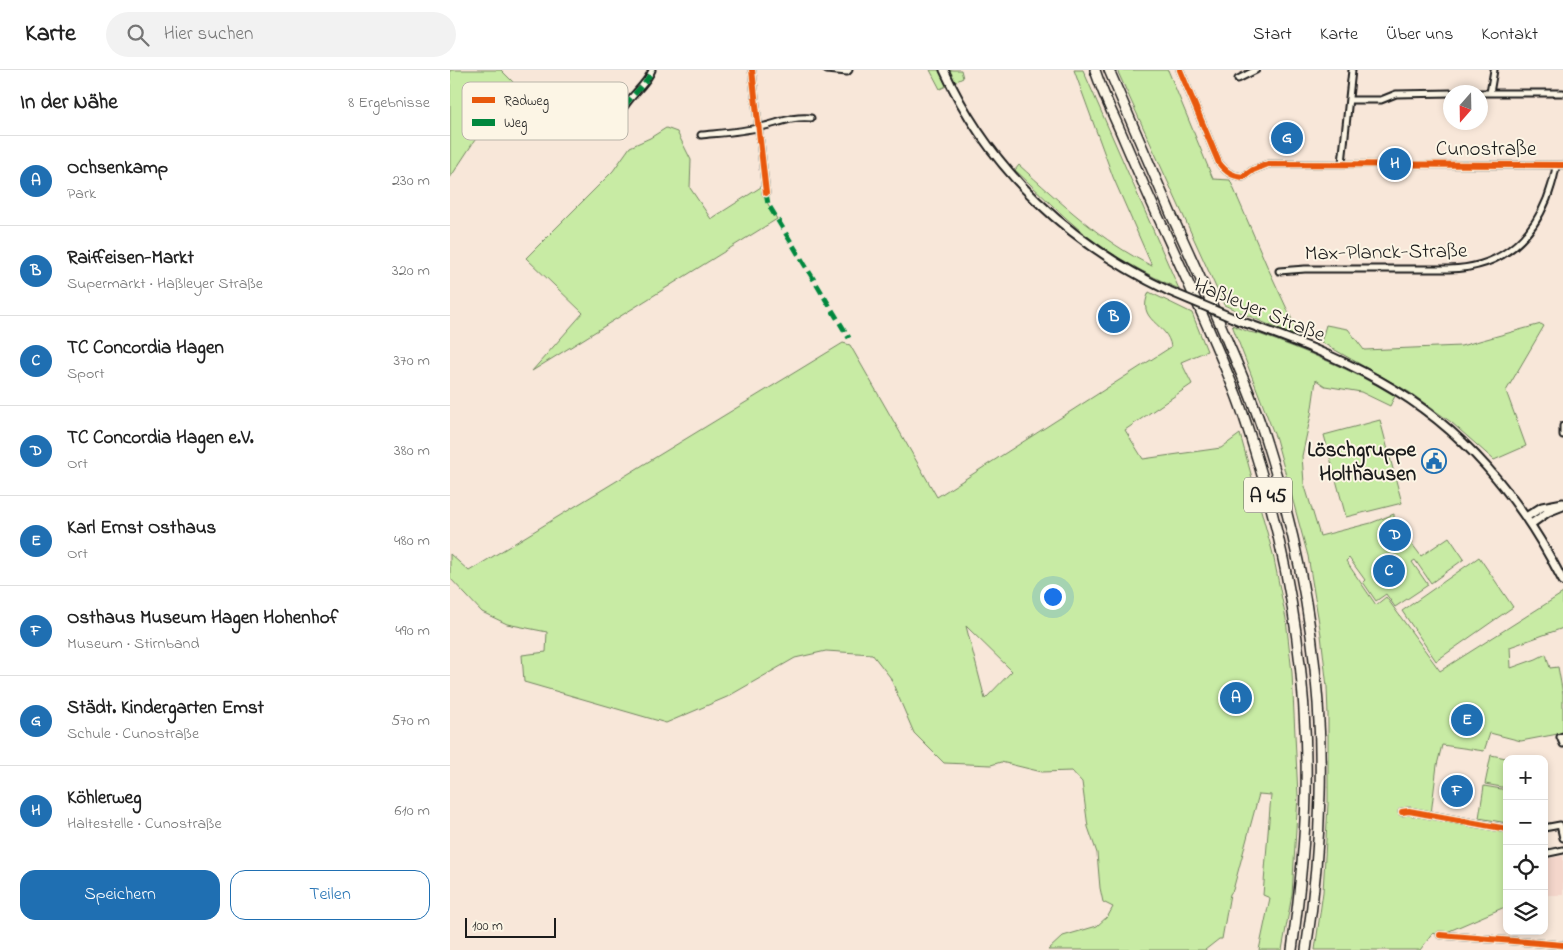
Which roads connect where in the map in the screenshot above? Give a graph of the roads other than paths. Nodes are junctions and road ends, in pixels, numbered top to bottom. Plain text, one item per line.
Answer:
1 (652, 70) edge
2 (752, 70) edge
3 (827, 70) edge
4 (849, 70) edge
5 (944, 70) edge
6 (1094, 70) edge
7 (1109, 70) edge
8 (1180, 70) edge
9 (1256, 70) edge
10 (1352, 70) edge
11 (1494, 70) edge
12 (1238, 79) dead end
13 (1443, 93) edge
14 (1490, 93) joint
15 (1563, 93) edge
16 (1349, 100) junction
17 (628, 101) edge
18 (811, 118) dead end
19 (758, 128) junction
20 (701, 135) dead end
21 (1342, 163) junction
22 (1556, 165) junction
23 (1563, 165) edge
24 (766, 193) dead end
25 (1279, 271) dead end
26 (1563, 426) edge
27 (1563, 430) edge
28 (1563, 435) edge
29 (1563, 504) edge
30 (1526, 517) junction
31 (1531, 524) junction
32 (1563, 580) edge
33 (1563, 736) edge
34 (1563, 744) edge
35 (1402, 812) dead end
36 (1548, 827) edge
37 (1503, 828) edge
38 (1563, 838) edge
39 (1563, 850) edge
40 (1548, 853) edge
41 (1440, 935) dead end
42 (1563, 945) edge
43 (1292, 950) edge
44 (1306, 950) edge

1 - 17 street
2 - 19 street
3 - 4 street
5 - 30 main road, Haßleyer Straße, bridge
6 - 43 highway, A 45
7 - 44 highway, A 45
8 - 21 street, Cunostraße
9 - 12 street
10 - 16 street
11 - 14 street
13 - 16 street
14 - 15 street
16 - 21 street
18 - 19 street
19 - 20 street
19 - 24 street
21 - 22 street, Cunostraße
22 - 23 street, Cunostraße
22 - 25 street, Max-Planck-Straße
26 - 27 street
27 - 28 street
29 - 30 main road
29 - 31 main road
30 - 31 main road, Haßleyer Straße
31 - 32 main road, Haßleyer Straße
33 - 34 street
35 - 37 street
36 - 38 street
39 - 40 street
41 - 42 street

